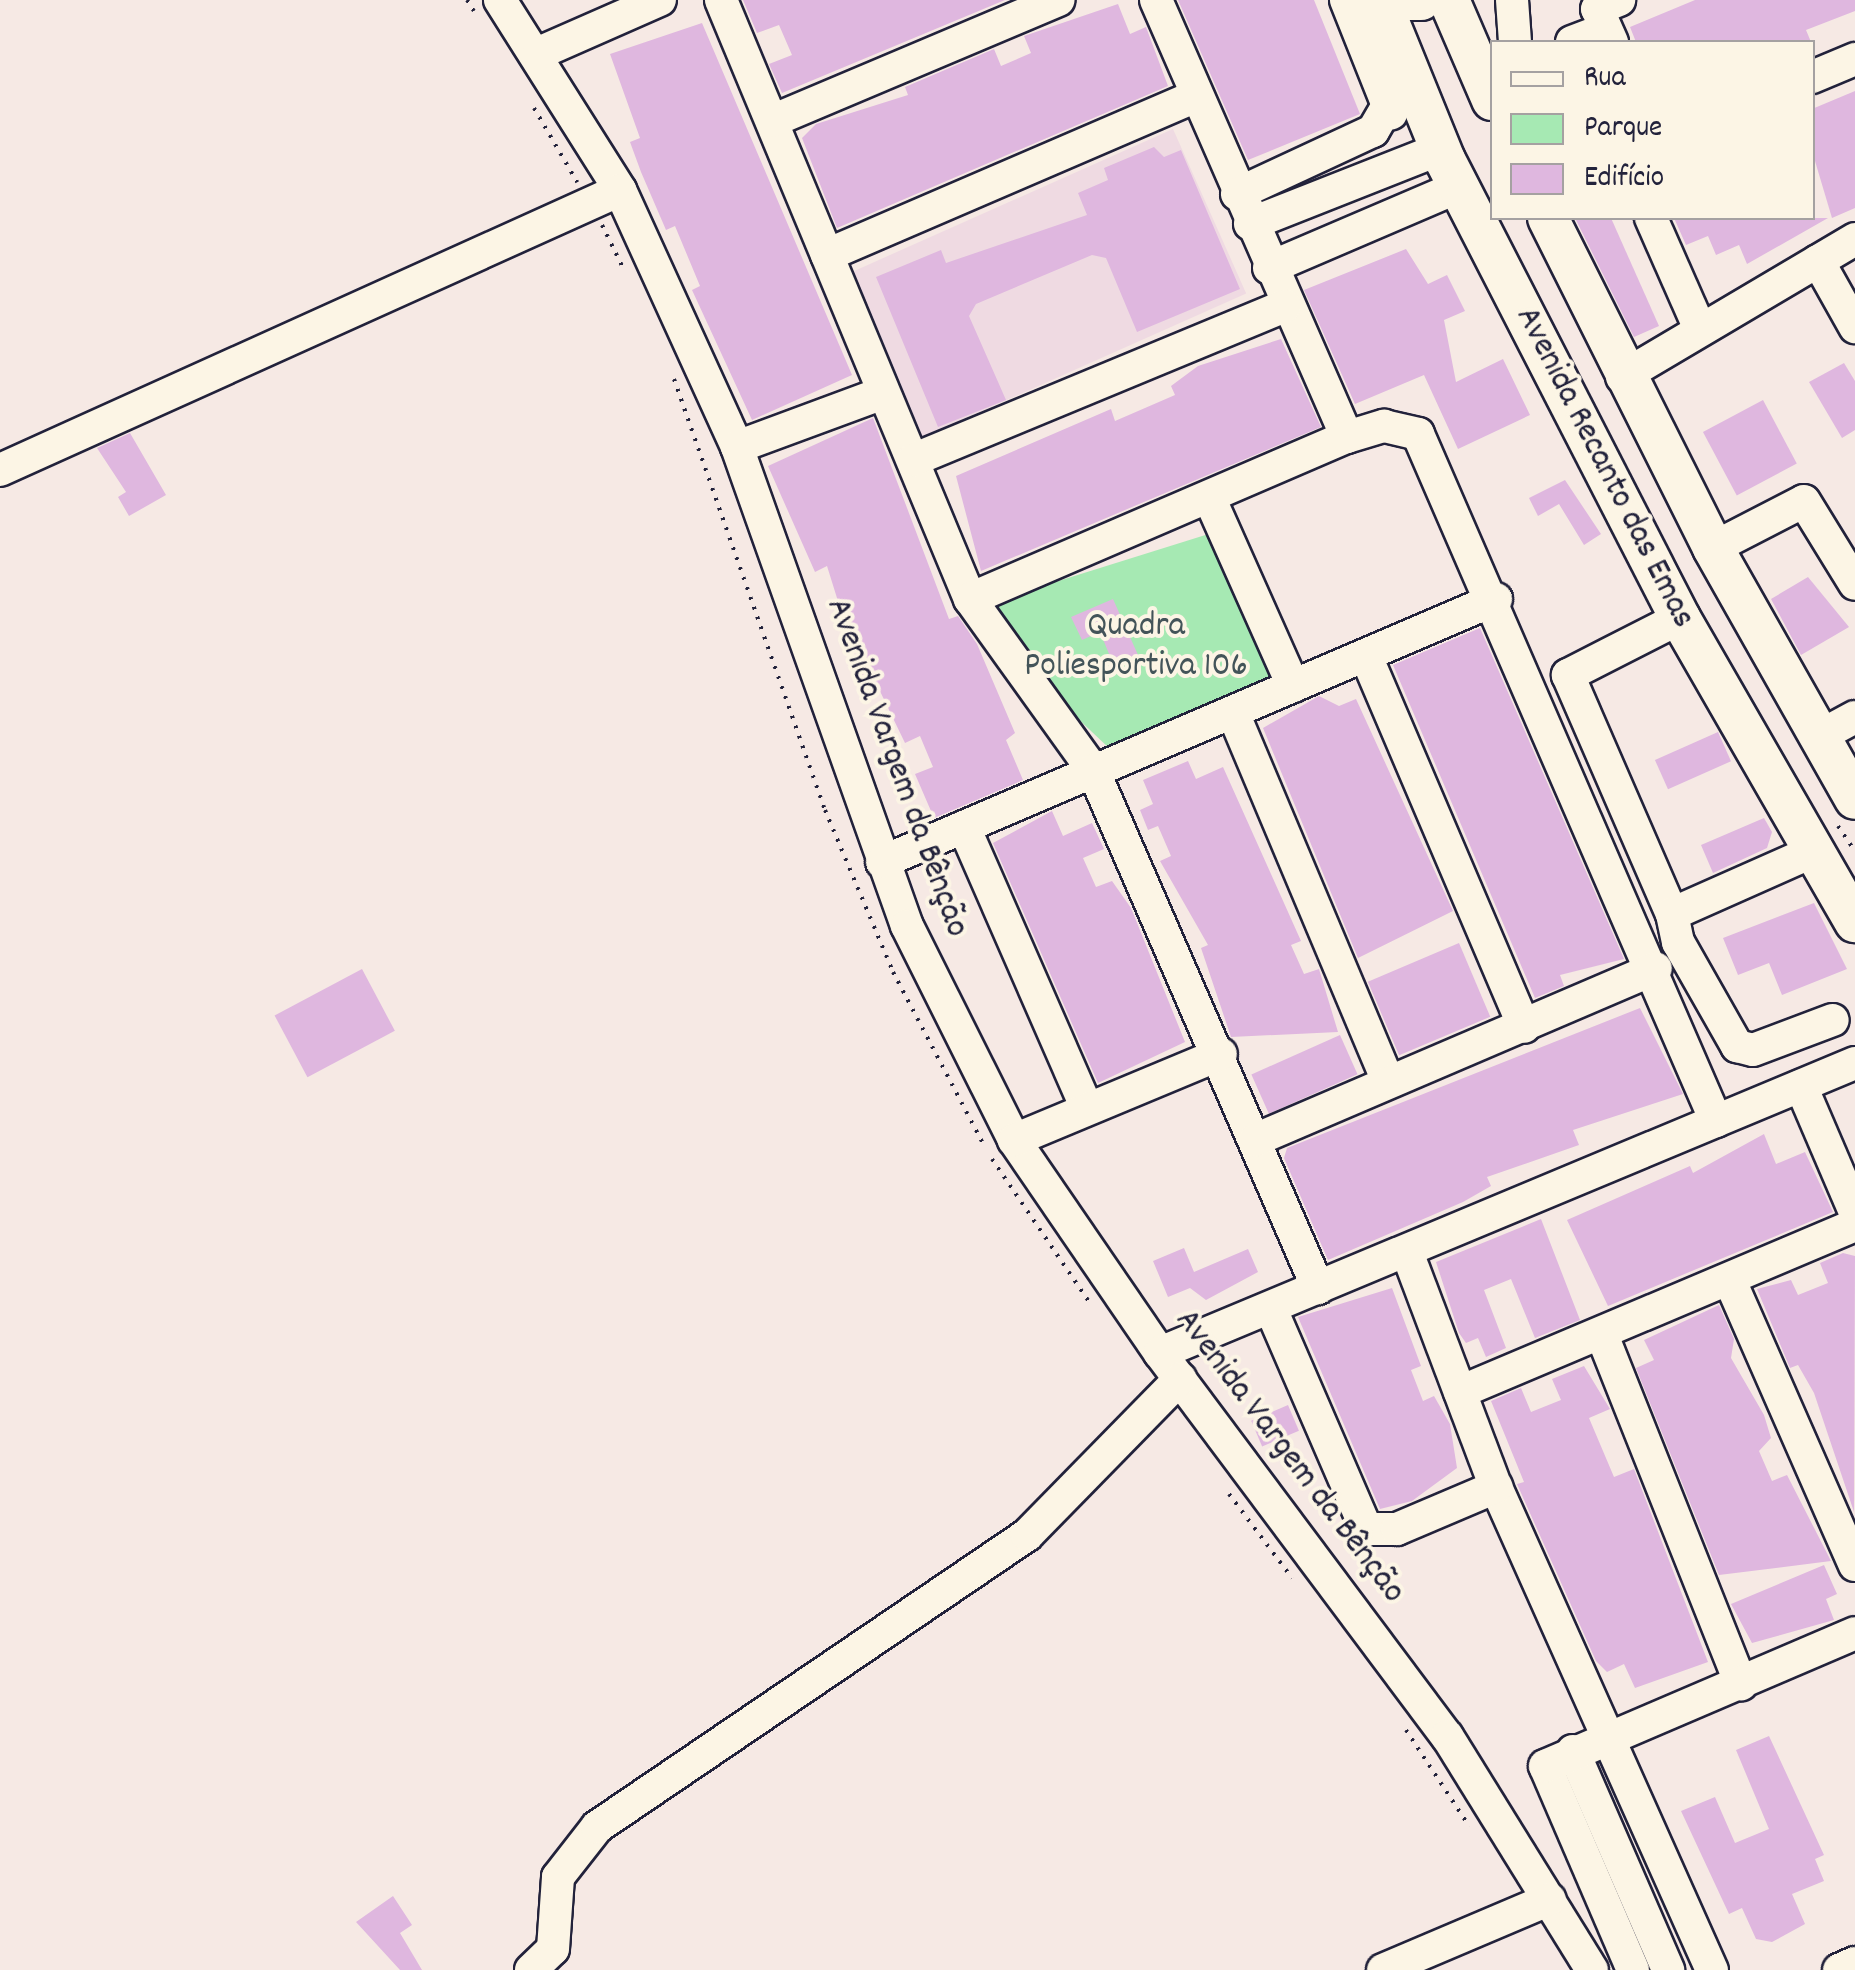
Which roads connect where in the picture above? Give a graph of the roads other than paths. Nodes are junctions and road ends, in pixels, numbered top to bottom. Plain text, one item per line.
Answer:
1 (500, 0) edge
2 (721, 0) edge
3 (1058, 0) edge
4 (1156, 0) edge
5 (1346, 0) edge
6 (1383, 0) edge
7 (1420, 0) edge
8 (1449, 0) edge
9 (1512, 0) edge
10 (639, 4) edge
11 (1606, 16) edge
12 (1515, 40) edge
13 (1575, 40) edge
14 (539, 53) junction
15 (1472, 56) junction
16 (1855, 58) edge
17 (1408, 71) junction
18 (1815, 76) edge
19 (1490, 96) edge
20 (1194, 97) junction
21 (1390, 112) junction
22 (772, 121) junction
23 (1440, 148) junction
24 (1458, 187) junction
25 (620, 190) junction
26 (1237, 194) junction
27 (1549, 220) edge
28 (1652, 220) edge
29 (1250, 224) junction
30 (1855, 239) edge
31 (827, 255) junction
32 (1818, 260) junction
33 (1270, 268) junction
34 (1285, 306) junction
35 (1855, 327) edge
36 (1700, 330) junction
37 (1622, 377) junction
38 (883, 393) junction
39 (1347, 437) junction
40 (737, 448) junction
41 (913, 460) junction
42 (0, 470) edge
43 (1210, 497) junction
44 (1713, 548) junction
45 (1855, 584) edge
46 (970, 599) junction
47 (1496, 599) junction
48 (1680, 618) junction
49 (1366, 656) junction
50 (1293, 686) junction
51 (1234, 715) junction
52 (1855, 716) edge
53 (1818, 738) junction
54 (1760, 753) junction
55 (1093, 770) junction
56 (1617, 791) junction
57 (1854, 795) edge
58 (1586, 807) junction
59 (964, 828) junction
60 (1814, 851) junction
61 (882, 862) junction
62 (1850, 895) edge
63 (1672, 914) junction
64 (1656, 968) junction
65 (1833, 1020) dead end
66 (1524, 1027) junction
67 (1221, 1054) junction
68 (1855, 1063) edge
69 (1388, 1081) junction
70 (1802, 1086) junction
71 (1088, 1108) junction
72 (1716, 1121) junction
73 (1014, 1140) junction
74 (1255, 1140) junction
75 (1855, 1212) edge
76 (1855, 1225) edge
77 (1407, 1252) junction
78 (1731, 1283) junction
79 (1318, 1288) junction
80 (1271, 1309) junction
81 (1602, 1335) junction
82 (1170, 1366) junction
83 (1460, 1392) junction
84 (1496, 1487) junction
85 (1855, 1565) edge
86 (1855, 1632) edge
87 (1741, 1684) junction
88 (1611, 1736) junction
89 (1574, 1751) junction
90 (1550, 1899) junction
91 (1855, 1963) edge
92 (531, 1970) edge
93 (1383, 1970) edge
94 (1592, 1970) edge
95 (1633, 1970) edge
96 (1668, 1970) edge
97 (1712, 1970) edge
98 (1838, 1970) edge

1 - 14 street, Avenida Vargem da Bênção
2 - 22 street
3 - 22 street
4 - 20 street
5 - 21 street
6 - 7 main road
6 - 17 main road, Avenida Recanto das Emas
8 - 15 main road
9 - 12 street
10 - 14 street
11 - 13 street
14 - 25 street, Avenida Vargem da Bênção
15 - 17 main road
15 - 19 main road
16 - 18 street
17 - 21 street
17 - 23 main road, Avenida Recanto das Emas
20 - 26 street
20 - 31 street
21 - 26 street
22 - 31 street
23 - 24 main road, Avenida Recanto das Emas
23 - 29 street
24 - 33 street
24 - 48 main road, Avenida Recanto das Emas
25 - 40 street, Avenida Vargem da Bênção
25 - 42 street
26 - 29 street
27 - 37 main road, Avenida Recanto das Emas
28 - 36 street
29 - 33 street
30 - 32 street
31 - 38 street
32 - 35 street
32 - 36 street
33 - 34 street
34 - 39 street
34 - 41 street
36 - 37 street
37 - 44 main road, Avenida Recanto das Emas
38 - 40 street
38 - 41 street
39 - 43 street
39 - 47 street
40 - 61 street, Avenida Vargem da Bênção
41 - 46 street
43 - 46 street
43 - 50 street
44 - 45 street
44 - 53 main road, Avenida Recanto das Emas
46 - 55 street
47 - 49 street
47 - 58 street
48 - 54 main road, Avenida Recanto das Emas
48 - 56 street
49 - 50 street
49 - 66 street
50 - 51 street
51 - 55 street
51 - 69 street
52 - 53 street
53 - 54 main road
53 - 57 main road, Avenida Recanto das Emas
54 - 60 main road, Avenida Recanto das Emas
55 - 59 street
55 - 67 street
56 - 58 street
56 - 63 street
58 - 64 street
59 - 61 street
59 - 71 street
60 - 62 main road, Avenida Recanto das Emas
60 - 63 street
61 - 73 street, Avenida Vargem da Bênção
63 - 65 street
64 - 66 street
64 - 72 street
66 - 69 street
67 - 71 street
67 - 74 street
68 - 70 street
69 - 74 street
70 - 72 street
70 - 75 street
71 - 73 street
72 - 77 street
73 - 82 street, Avenida Vargem da Bênção
74 - 79 street
76 - 78 street
77 - 79 street
77 - 83 street
78 - 81 street
78 - 85 street
79 - 80 street
80 - 82 street
80 - 84 street
81 - 83 street
81 - 87 street
82 - 90 street, Avenida Vargem da Bênção
82 - 92 street
83 - 84 street
84 - 88 street
86 - 87 street
87 - 88 street
88 - 89 street
88 - 97 street
89 - 95 street
89 - 96 street
90 - 93 street
90 - 94 street, Avenida Vargem da Bênção
91 - 98 street

